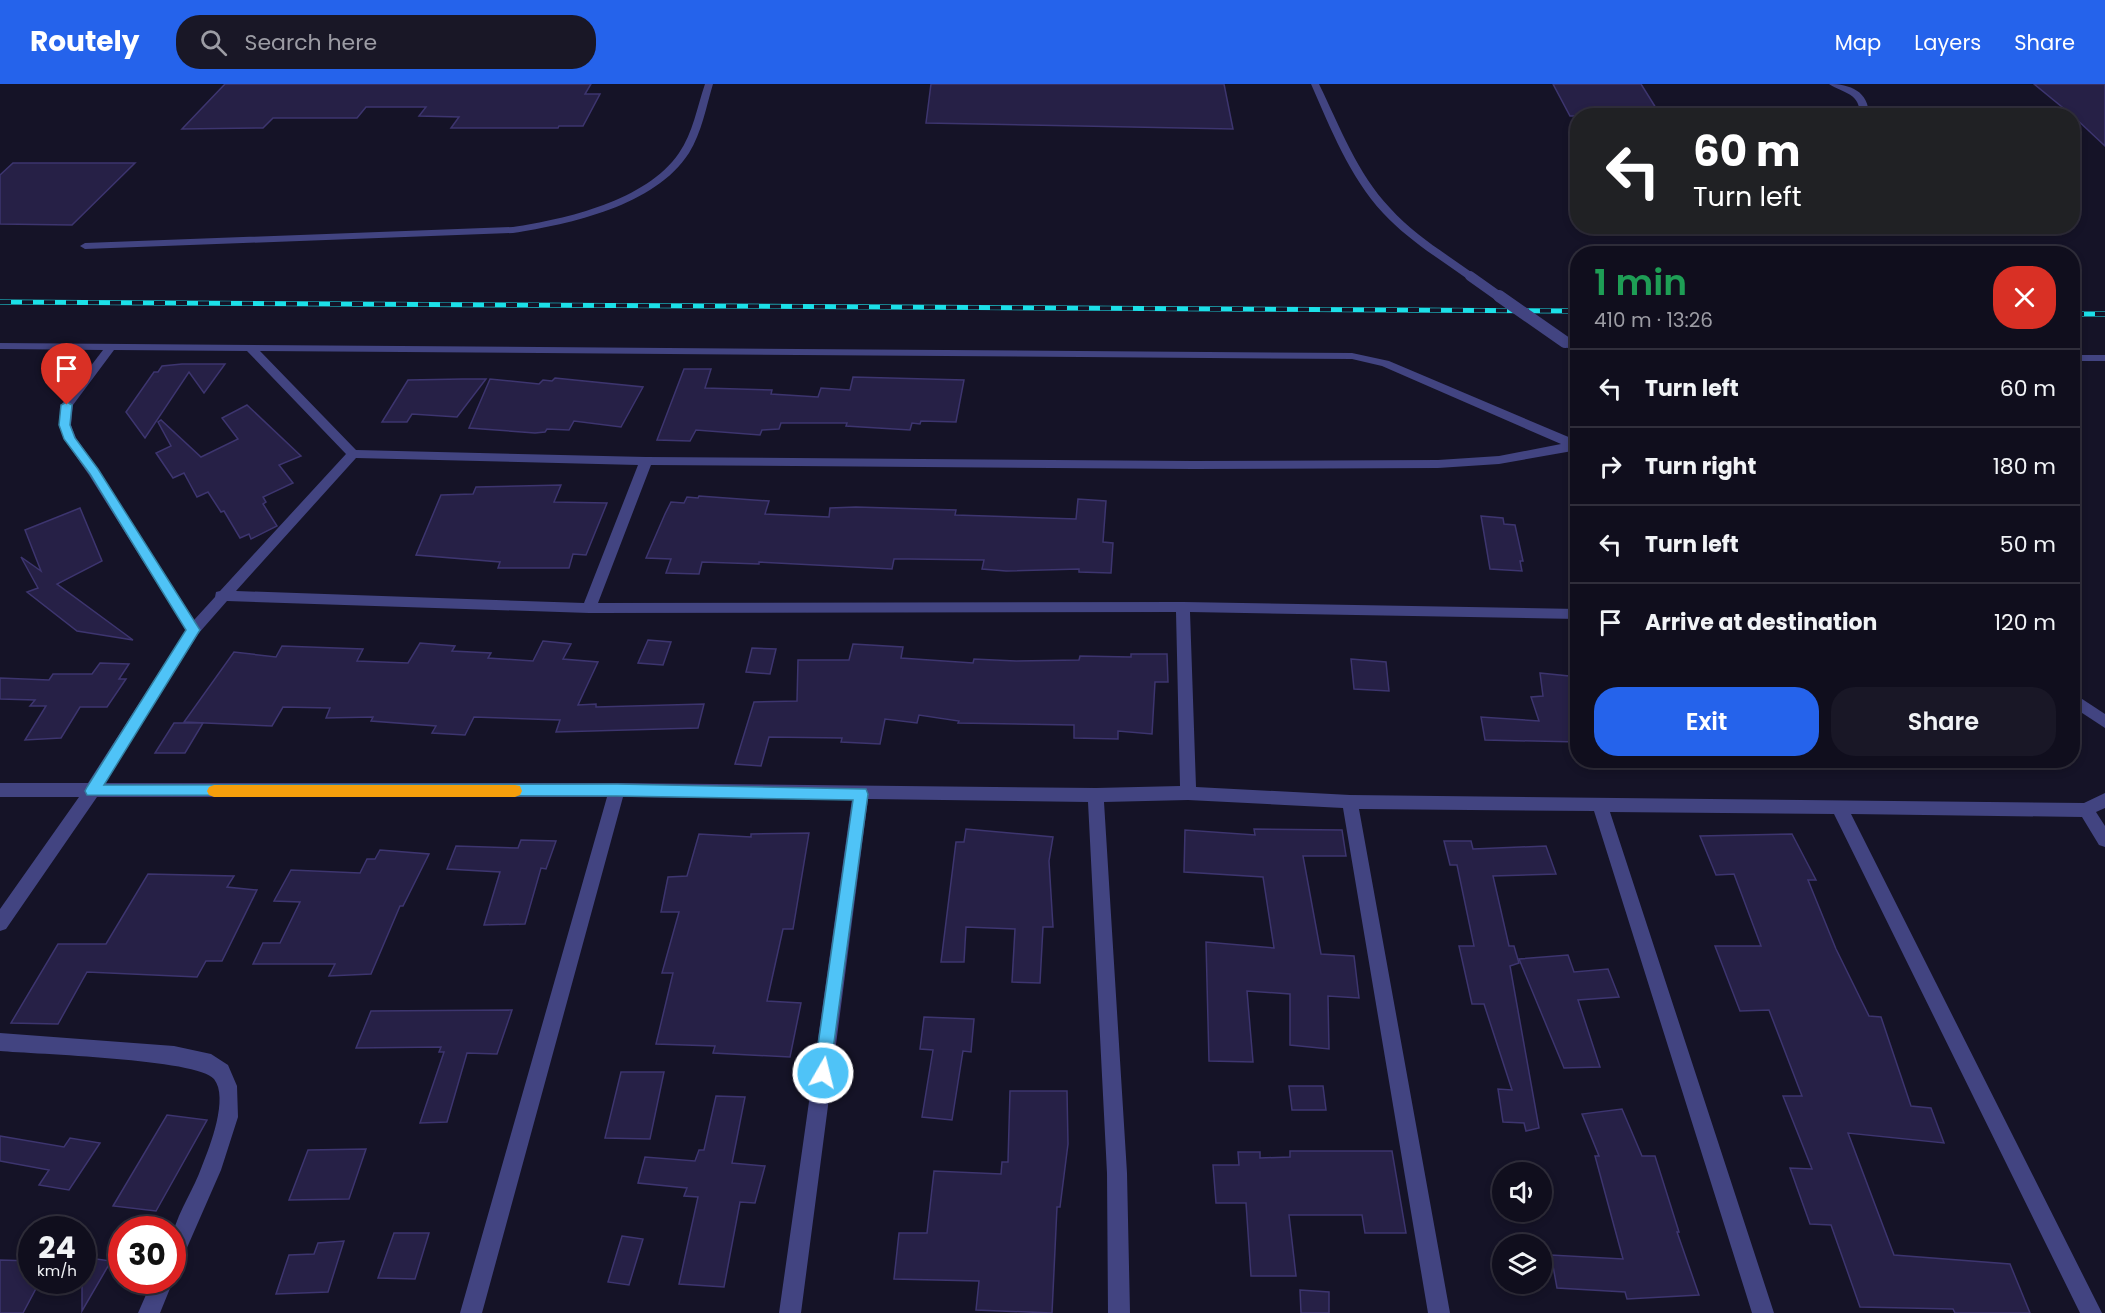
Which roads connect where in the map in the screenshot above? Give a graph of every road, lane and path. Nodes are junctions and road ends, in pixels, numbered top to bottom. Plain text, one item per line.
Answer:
1 (709, 84) edge
2 (1315, 84) edge
3 (1833, 84) edge
4 (1864, 108) edge
5 (85, 246) dead end
6 (1570, 345) edge
7 (0, 346) edge
8 (111, 347) junction
9 (251, 349) junction
10 (2080, 358) edge
11 (2105, 358) edge
12 (1570, 443) edge
13 (1570, 447) edge
14 (353, 454) junction
15 (646, 461) junction
16 (221, 596) junction
17 (1183, 607) junction
18 (589, 608) junction
19 (1570, 614) edge
20 (193, 630) junction
21 (2080, 704) edge
22 (2105, 722) edge
23 (0, 790) edge
24 (617, 790) junction
25 (92, 791) junction
26 (1188, 793) junction
27 (861, 794) junction
28 (1096, 795) junction
29 (2105, 800) edge
30 (1350, 802) junction
31 (1600, 806) junction
32 (1839, 807) junction
33 (2086, 810) junction
34 (2105, 840) edge
35 (0, 923) edge
36 (0, 1042) edge
37 (186, 1227) edge
38 (157, 1294) edge
39 (149, 1313) edge
40 (471, 1313) edge
41 (790, 1313) edge
42 (1119, 1313) edge
43 (1439, 1313) edge
44 (1763, 1313) edge
45 (2091, 1313) edge

1 - 5 street
2 - 6 street, bridge
3 - 4 street
7 - 8 street
8 - 9 street
8 - 20 street
9 - 12 street
9 - 14 street
10 - 11 street
13 - 15 street
14 - 15 street
14 - 16 street
15 - 18 street
16 - 18 street
16 - 20 street
17 - 18 street
17 - 19 street
17 - 26 street
20 - 25 street
21 - 22 street
23 - 25 street
24 - 25 street
24 - 27 street
24 - 40 street
25 - 35 street
26 - 28 street
26 - 30 street
27 - 28 street
27 - 41 street
28 - 42 street
29 - 33 street
30 - 31 street
30 - 43 street
31 - 32 street
31 - 44 street
32 - 33 street
32 - 45 street
33 - 34 street
36 - 37 street
38 - 39 street

